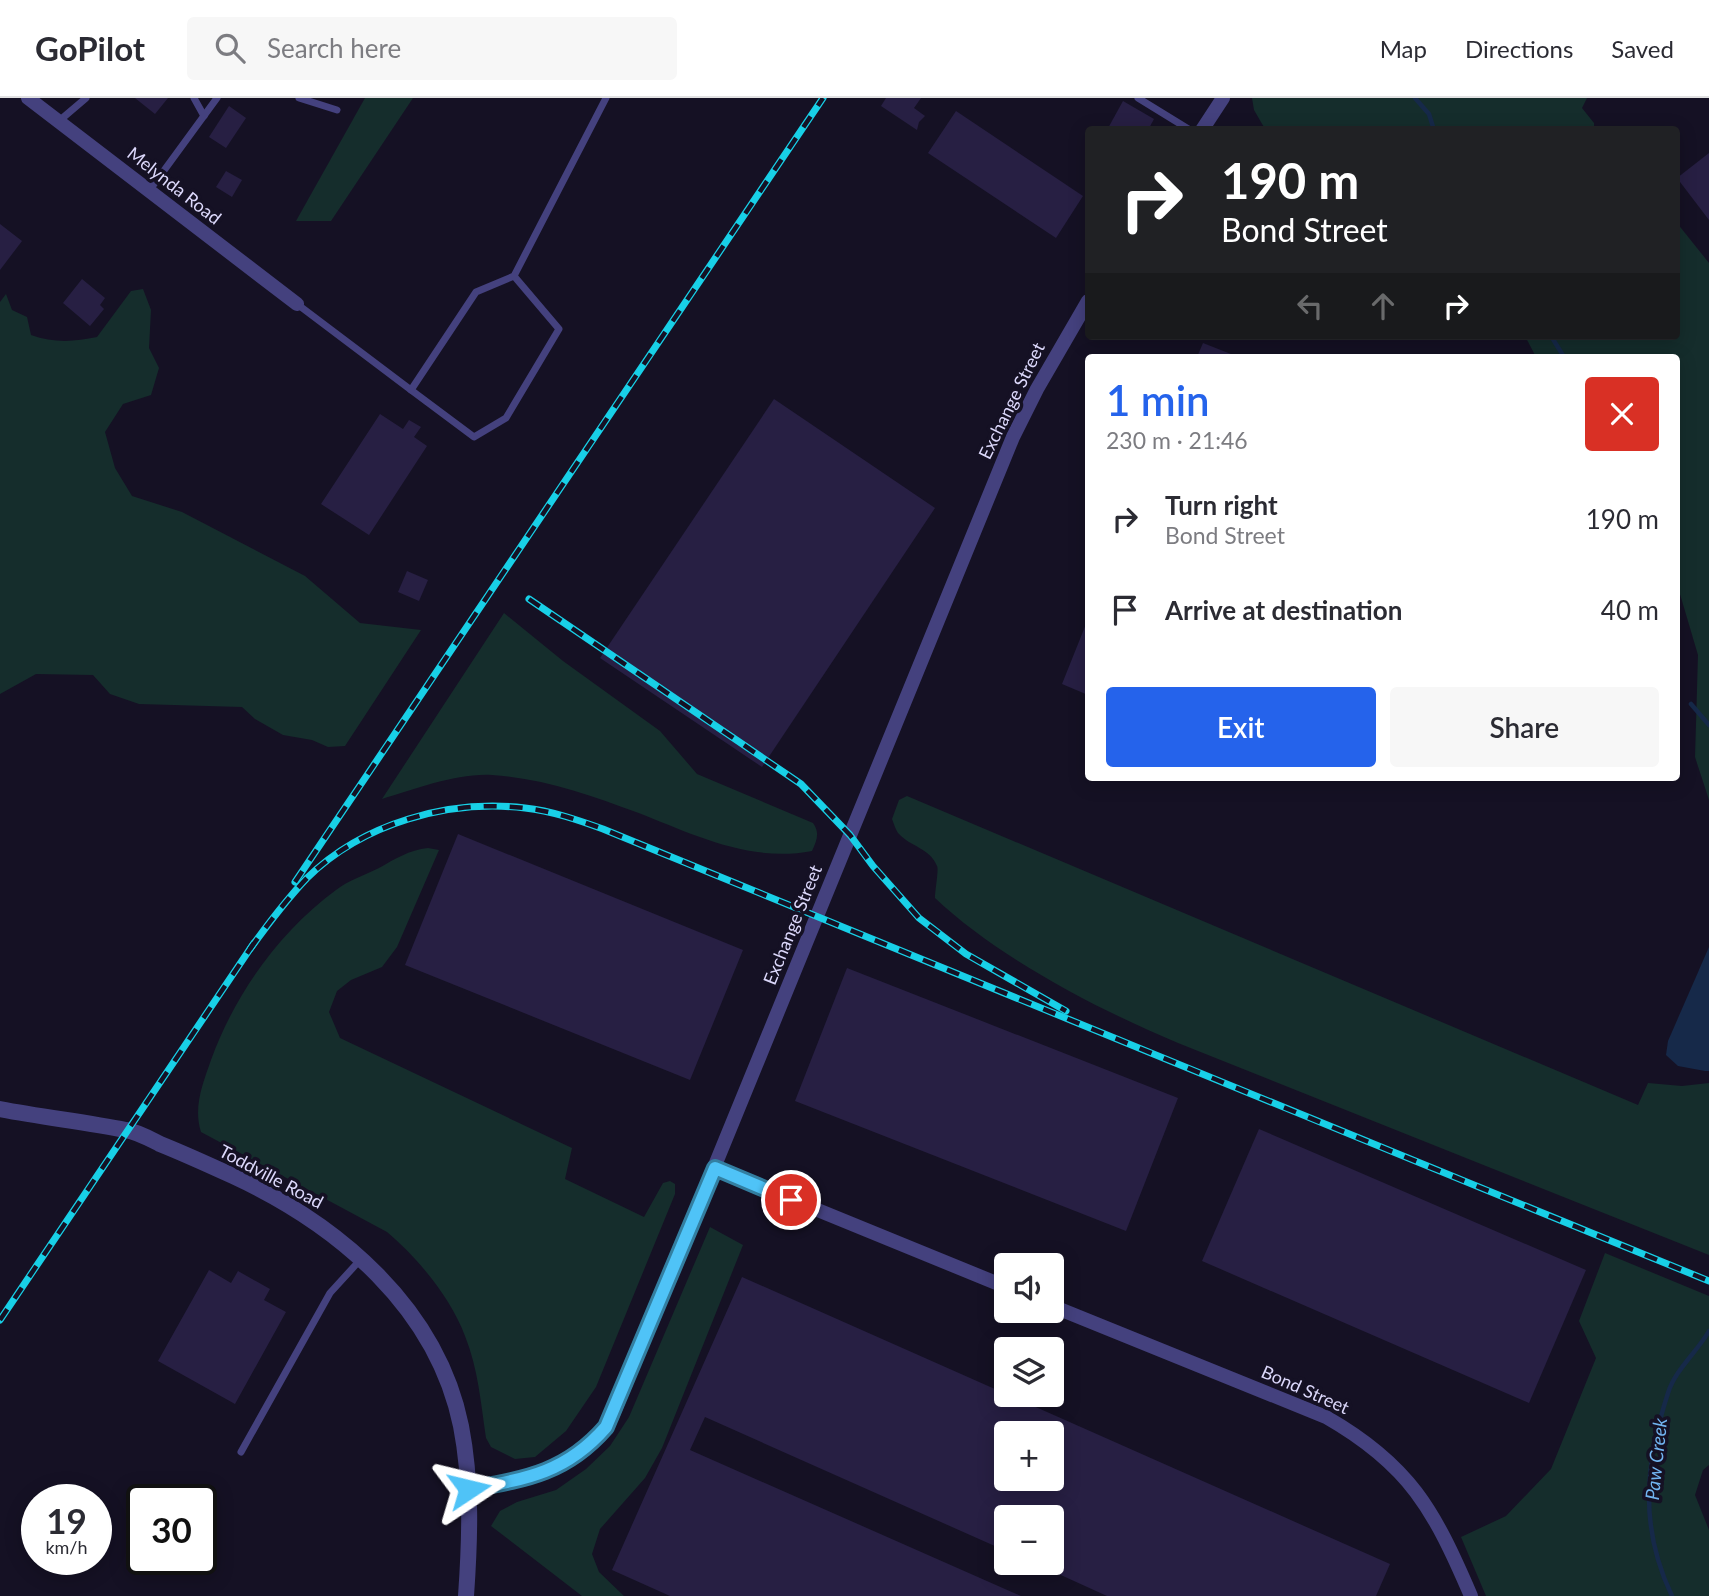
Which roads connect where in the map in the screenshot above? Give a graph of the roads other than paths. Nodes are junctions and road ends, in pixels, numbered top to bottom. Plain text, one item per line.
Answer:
1 (27, 98) edge
2 (86, 98) edge
3 (194, 98) edge
4 (217, 98) edge
5 (299, 98) edge
6 (606, 98) edge
7 (1138, 98) edge
8 (1223, 98) edge
9 (337, 110) dead end
10 (204, 116) junction
11 (58, 122) junction
12 (1184, 126) edge
13 (1205, 126) edge
14 (149, 191) junction
15 (514, 276) junction
16 (297, 304) joint
17 (1085, 306) edge
18 (411, 390) junction
19 (0, 1110) edge
20 (715, 1168) junction
21 (361, 1258) junction
22 (994, 1282) edge
23 (1064, 1311) edge
24 (241, 1452) dead end
25 (469, 1489) junction
26 (466, 1596) edge
27 (1471, 1596) edge

1 - 11 street, Melynda Road
2 - 11 lane
3 - 10 lane
4 - 10 lane
5 - 9 lane
6 - 15 lane
7 - 12 lane
8 - 13 street
10 - 14 lane
11 - 14 street, Melynda Road
14 - 16 street, Melynda Road
15 - 18 lane
15 - 18 lane
16 - 18 lane
17 - 20 street, Exchange Street
19 - 21 street, Toddville Road
20 - 22 street
20 - 25 street, Exchange Street
21 - 24 lane
21 - 25 street, Toddville Road
23 - 27 street, Bond Street
25 - 26 street, Toddville Road

